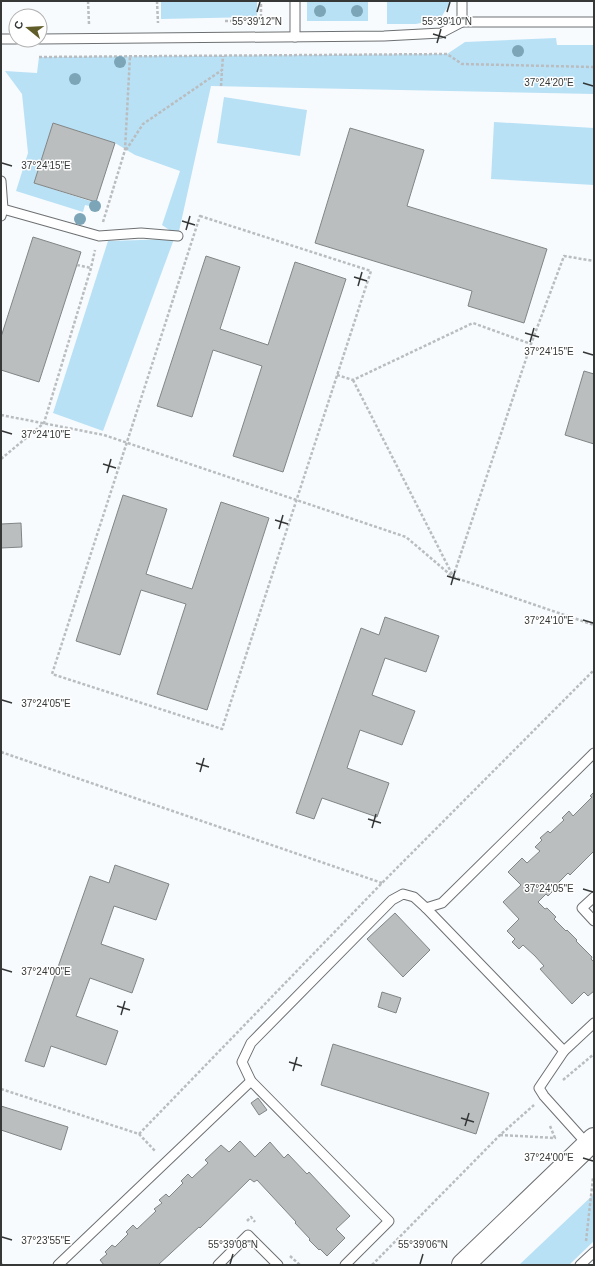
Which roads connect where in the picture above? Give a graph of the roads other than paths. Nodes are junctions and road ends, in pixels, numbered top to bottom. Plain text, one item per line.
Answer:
1 (295, 1) edge
2 (462, 1) edge
3 (462, 22) junction
4 (594, 22) edge
5 (295, 37) junction
6 (48, 39) edge
7 (1, 181) edge
8 (2, 213) edge
9 (178, 236) dead end
10 (594, 753) edge
11 (594, 896) edge
12 (426, 908) junction
13 (594, 921) edge
14 (594, 1023) edge
15 (564, 1052) junction
16 (251, 1081) junction
17 (592, 1145) edge
18 (593, 1252) edge
19 (58, 1265) edge
20 (218, 1265) edge
21 (278, 1265) edge
22 (345, 1265) edge
23 (463, 1265) edge
24 (580, 1265) edge

1 - 5 lane
2 - 3 lane
3 - 4 lane
3 - 5 lane
5 - 6 lane
7 - 8 lane
8 - 9 lane
10 - 12 lane
11 - 13 lane
12 - 15 lane
12 - 16 lane
14 - 15 lane
15 - 17 lane
16 - 19 lane
16 - 22 lane
17 - 23 street
18 - 24 lane
20 - 21 lane

